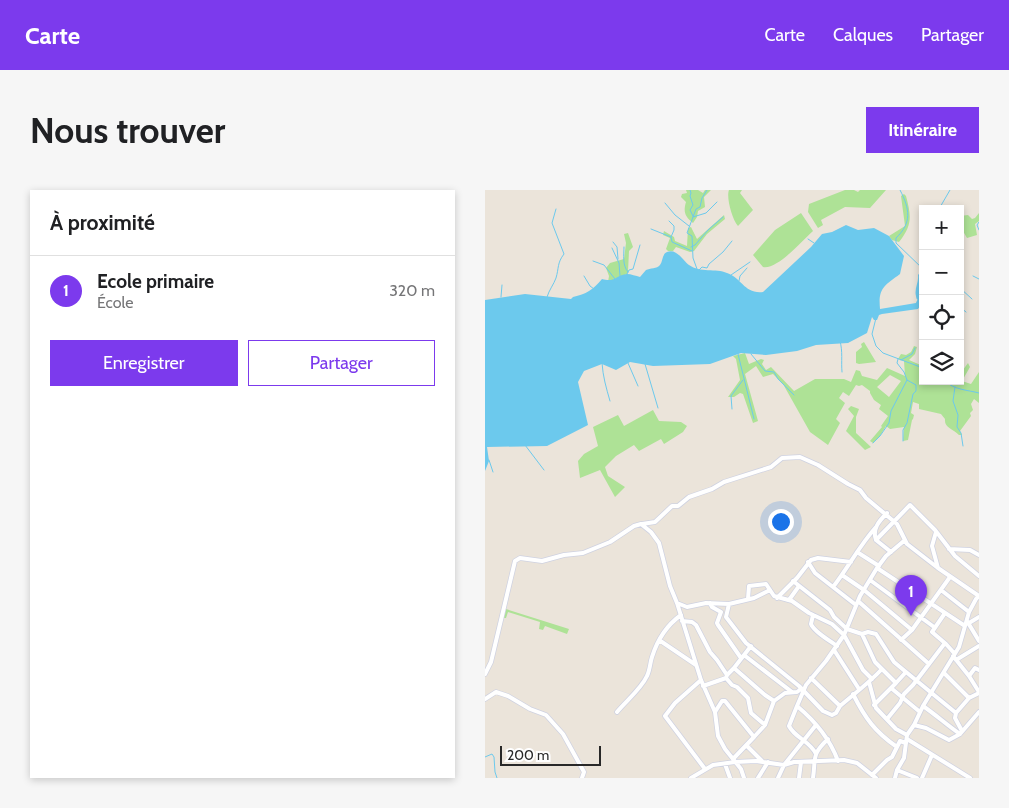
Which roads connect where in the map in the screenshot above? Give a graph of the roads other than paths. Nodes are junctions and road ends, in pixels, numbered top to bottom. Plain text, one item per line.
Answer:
1 (887, 513) junction
2 (894, 520) junction
3 (641, 524) junction
4 (876, 527) junction
5 (936, 532) junction
6 (876, 540) junction
7 (905, 540) junction
8 (949, 549) junction
9 (857, 552) junction
10 (891, 552) junction
11 (979, 555) edge
12 (808, 562) junction
13 (851, 562) junction
14 (878, 567) junction
15 (938, 568) junction
16 (842, 575) junction
17 (979, 576) edge
18 (950, 577) junction
19 (870, 580) junction
20 (793, 581) junction
21 (799, 586) junction
22 (833, 587) junction
23 (770, 590) junction
24 (863, 590) junction
25 (941, 590) junction
26 (979, 596) edge
27 (777, 598) junction
28 (748, 599) junction
29 (789, 600) junction
30 (677, 603) junction
31 (710, 603) junction
32 (857, 603) junction
33 (930, 603) junction
34 (729, 604) junction
35 (969, 612) junction
36 (945, 613) junction
37 (681, 615) junction
38 (813, 615) junction
39 (921, 616) junction
40 (979, 616) edge
41 (683, 621) junction
42 (968, 622) junction
43 (965, 626) junction
44 (934, 627) junction
45 (847, 628) junction
46 (912, 630) junction
47 (862, 634) junction
48 (844, 635) junction
49 (659, 640) junction
50 (901, 640) junction
51 (979, 641) edge
52 (945, 643) junction
53 (751, 646) junction
54 (837, 646) junction
55 (979, 646) edge
56 (834, 650) junction
57 (954, 654) junction
58 (743, 656) junction
59 (956, 660) junction
60 (929, 664) junction
61 (695, 665) junction
62 (734, 668) junction
63 (978, 668) edge
64 (882, 670) junction
65 (906, 672) junction
66 (944, 673) junction
67 (485, 674) edge
68 (726, 676) junction
69 (969, 676) junction
70 (811, 678) junction
71 (701, 680) junction
72 (917, 680) junction
73 (871, 681) junction
74 (896, 683) junction
75 (703, 686) junction
76 (891, 688) junction
77 (859, 689) junction
78 (802, 690) junction
79 (793, 692) junction
80 (931, 692) junction
81 (979, 692) edge
82 (853, 694) junction
83 (902, 697) junction
84 (485, 698) edge
85 (969, 698) junction
86 (774, 701) junction
87 (874, 705) junction
88 (797, 706) junction
89 (840, 706) junction
90 (923, 706) junction
91 (617, 712) dead end
92 (715, 712) junction
93 (920, 712) junction
94 (979, 712) edge
95 (956, 713) junction
96 (887, 719) junction
97 (765, 725) junction
98 (816, 725) junction
99 (914, 726) junction
100 (961, 733) junction
101 (754, 737) junction
102 (907, 739) junction
103 (805, 740) junction
104 (828, 740) junction
105 (747, 746) junction
106 (897, 747) junction
107 (816, 754) junction
108 (932, 755) junction
109 (734, 761) junction
110 (762, 761) junction
111 (839, 761) junction
112 (769, 762) junction
113 (801, 762) junction
114 (814, 762) junction
115 (725, 764) junction
116 (784, 764) junction
117 (705, 769) junction
118 (897, 770) junction
119 (584, 772) junction
120 (872, 775) edge
121 (960, 775) edge
122 (693, 777) edge
123 (582, 778) edge
124 (588, 778) edge
125 (730, 778) edge
126 (744, 778) edge
127 (758, 778) edge
128 (778, 778) edge
129 (799, 778) edge
130 (813, 778) edge
131 (864, 778) edge
132 (895, 778) edge
133 (917, 778) edge
134 (922, 778) edge
135 (971, 778) edge

1 - 2 street
1 - 3 street
1 - 4 street
2 - 5 street
2 - 6 street
2 - 7 street
3 - 30 street
3 - 67 street
4 - 6 street
4 - 9 street
5 - 8 street
5 - 15 street
6 - 10 street
7 - 10 street
7 - 15 street
8 - 11 street
8 - 17 street
9 - 13 street
9 - 14 street
10 - 14 street
12 - 13 street
12 - 20 street
12 - 22 street
13 - 16 street
14 - 19 street
14 - 33 street
15 - 18 street
16 - 22 street
16 - 24 street
18 - 25 street
18 - 26 street
19 - 24 street
19 - 39 street
20 - 21 street
20 - 27 street
21 - 29 street
21 - 45 street
22 - 32 street
23 - 27 street
23 - 28 street
23 - 28 street
24 - 32 street
24 - 46 street
25 - 33 street
25 - 35 street
26 - 35 street
27 - 29 street
28 - 34 street
29 - 38 street
30 - 31 street
30 - 37 street
31 - 34 street
31 - 58 street
32 - 45 street
32 - 50 street
33 - 36 street
33 - 39 street
34 - 53 street
35 - 42 street
36 - 43 street
36 - 44 street
37 - 41 street
37 - 49 street
38 - 48 street
38 - 54 street
39 - 44 street
39 - 46 street
40 - 42 street
41 - 61 street
41 - 68 street
42 - 43 street
42 - 51 street
43 - 57 street
44 - 52 street
45 - 47 street
45 - 48 street
46 - 50 street
47 - 64 street
47 - 65 street
48 - 54 street
48 - 73 street
49 - 61 street
49 - 91 street
50 - 60 street
52 - 57 street
52 - 60 street
53 - 58 street
53 - 78 street
54 - 56 street
55 - 59 street
56 - 70 street
56 - 77 street
57 - 59 street
57 - 66 street
58 - 62 street
58 - 79 street
59 - 69 street
60 - 72 street
61 - 71 street
62 - 68 street
62 - 86 street
63 - 69 street
64 - 73 street
64 - 74 street
65 - 72 street
65 - 74 street
66 - 80 street
66 - 85 street
68 - 75 street
68 - 97 street
69 - 81 street
70 - 78 street
70 - 89 street
71 - 75 street
71 - 117 street
72 - 80 street
72 - 83 street
73 - 77 street
73 - 87 street
74 - 76 street
75 - 92 street
76 - 83 street
76 - 87 street
77 - 82 street
78 - 79 street
78 - 88 street
78 - 89 street
79 - 86 street
80 - 90 street
80 - 95 street
81 - 85 street
82 - 89 street
82 - 106 street
83 - 93 street
83 - 96 street
84 - 119 street
85 - 95 street
86 - 97 street
87 - 96 street
88 - 98 street
88 - 103 street
90 - 93 street
90 - 100 street
92 - 101 street
92 - 109 street
93 - 99 street
94 - 100 street
95 - 100 street
96 - 102 street
97 - 101 street
98 - 103 street
98 - 104 street
99 - 100 street
99 - 102 street
101 - 105 street
102 - 106 street
102 - 108 street
102 - 118 street
103 - 107 street
103 - 116 street
104 - 107 street
104 - 111 street
105 - 109 street
105 - 110 street
106 - 120 street
107 - 114 street
108 - 121 street
108 - 134 street
109 - 110 street
109 - 115 street
109 - 126 street
110 - 112 street
111 - 114 street
111 - 120 street
112 - 116 street
112 - 127 street
113 - 114 street
113 - 116 street
113 - 129 street
114 - 130 street
115 - 117 street
115 - 125 street
116 - 128 street
117 - 122 street
118 - 132 street
118 - 133 street
119 - 123 street
119 - 124 street
120 - 131 street
121 - 135 street

